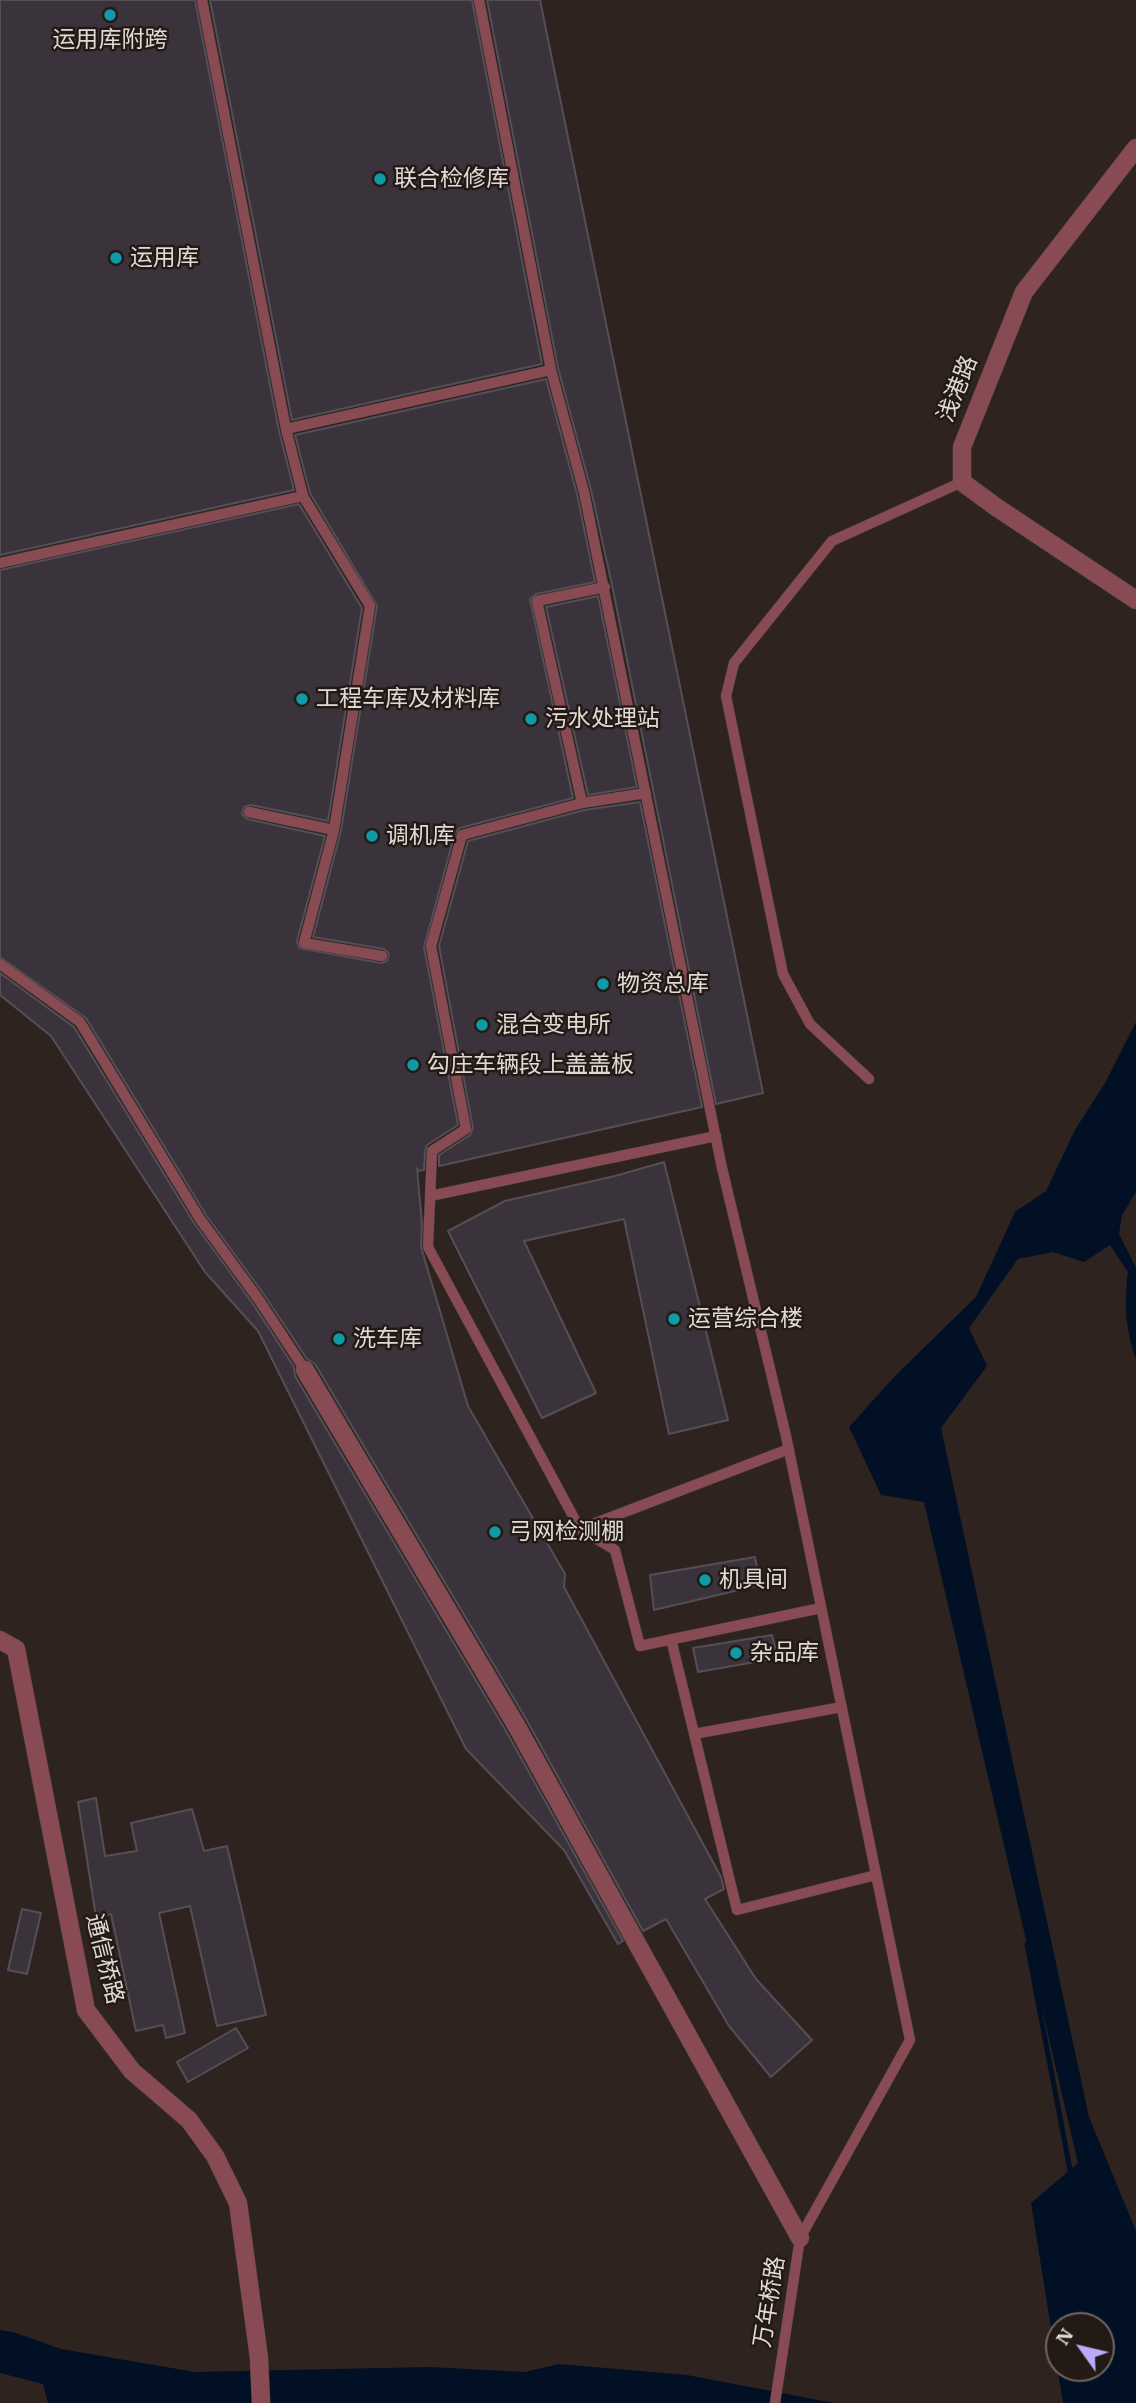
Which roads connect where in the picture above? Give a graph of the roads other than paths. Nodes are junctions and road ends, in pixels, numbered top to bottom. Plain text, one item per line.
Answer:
1 (202, 0) edge
2 (479, 0) edge
3 (1136, 148) edge
4 (551, 370) junction
5 (286, 429) junction
6 (962, 482) junction
7 (303, 496) junction
8 (0, 563) edge
9 (605, 587) junction
10 (1136, 600) edge
11 (646, 793) junction
12 (582, 803) junction
13 (249, 812) dead end
14 (334, 830) junction
15 (382, 956) dead end
16 (0, 964) edge
17 (869, 1079) dead end
18 (716, 1136) junction
19 (430, 1196) junction
20 (305, 1370) joint
21 (789, 1449) junction
22 (580, 1529) junction
23 (821, 1608) junction
24 (671, 1639) junction
25 (8, 1644) edge
26 (842, 1707) junction
27 (694, 1734) junction
28 (876, 1875) junction
29 (800, 2238) junction
30 (261, 2403) edge
31 (775, 2403) edge

1 - 5 lane
2 - 4 lane
3 - 6 street, 浅港路
4 - 5 lane
4 - 9 lane
5 - 7 lane
6 - 10 street
6 - 17 lane
7 - 8 lane
7 - 14 lane
9 - 11 lane
9 - 12 lane
11 - 12 lane
11 - 18 lane
12 - 19 lane
13 - 14 lane
14 - 15 lane
16 - 20 lane
18 - 19 lane
18 - 21 lane
19 - 22 lane
20 - 29 street
21 - 22 lane
21 - 23 lane
22 - 24 lane
23 - 24 lane
23 - 26 lane
24 - 27 lane
25 - 30 street, 通信桥路
26 - 27 lane
26 - 28 lane
27 - 28 lane
28 - 29 lane
29 - 31 lane, 万年桥路

